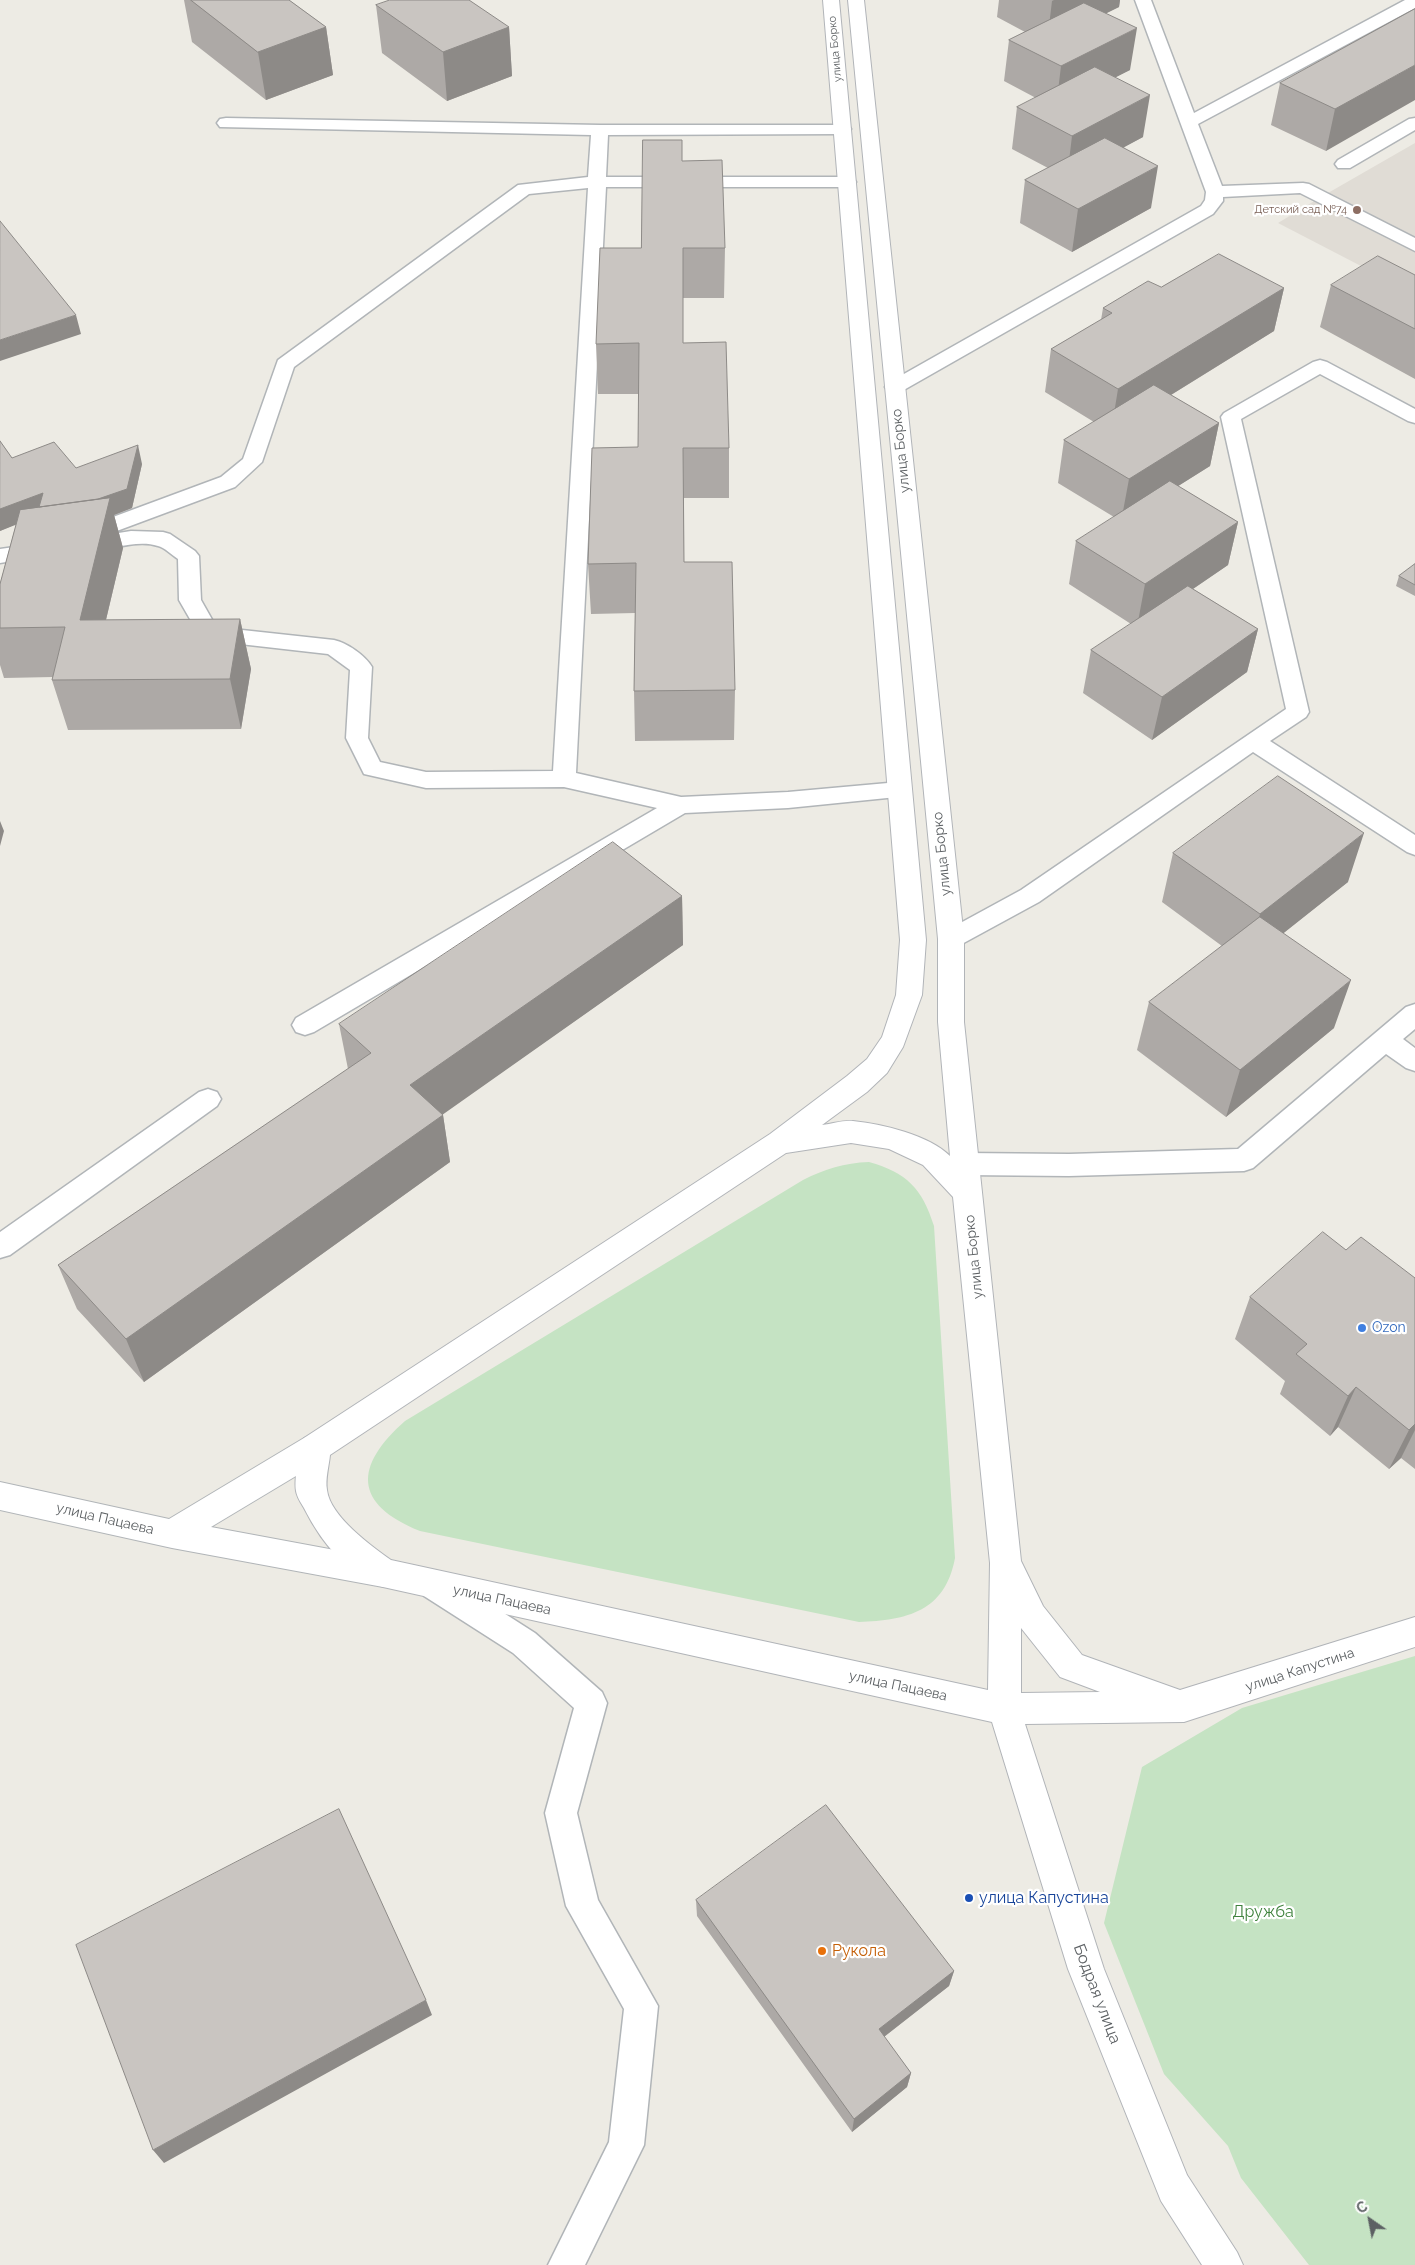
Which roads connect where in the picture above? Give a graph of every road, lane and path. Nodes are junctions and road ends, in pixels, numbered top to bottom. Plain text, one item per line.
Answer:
1 (831, 0) edge
2 (856, 0) edge
3 (1143, 0) edge
4 (1415, 1) edge
5 (226, 122) dead end
6 (1189, 122) junction
7 (1415, 123) edge
8 (842, 129) junction
9 (600, 130) junction
10 (1344, 164) dead end
11 (596, 182) junction
12 (847, 182) junction
13 (1215, 192) junction
14 (1415, 245) edge
15 (895, 387) junction
16 (1415, 417) edge
17 (56, 546) junction
18 (0, 556) edge
19 (1253, 741) junction
20 (564, 780) junction
21 (900, 790) junction
22 (681, 805) junction
23 (1415, 846) edge
24 (951, 940) junction
25 (1415, 1014) edge
26 (305, 1025) dead end
27 (1385, 1040) junction
28 (1415, 1061) edge
29 (208, 1099) dead end
30 (780, 1142) junction
31 (966, 1179) junction
32 (0, 1247) edge
33 (315, 1448) junction
34 (0, 1496) edge
35 (172, 1534) junction
36 (1006, 1563) junction
37 (383, 1573) junction
38 (434, 1586) junction
39 (1415, 1632) edge
40 (1184, 1706) junction
41 (1004, 1709) junction
42 (566, 2265) edge
43 (1224, 2265) edge

1 - 8 main road, улица Борко
2 - 15 main road, улица Борко
3 - 6 lane
4 - 6 lane
5 - 9 lane
6 - 13 lane
7 - 10 lane
8 - 9 lane
8 - 12 main road, улица Борко
9 - 11 lane
11 - 12 lane
11 - 17 lane
11 - 20 lane
12 - 21 main road, улица Борко
13 - 14 lane
13 - 15 lane
15 - 24 main road, улица Борко
16 - 19 lane
17 - 18 lane
17 - 20 lane
19 - 23 lane
19 - 24 lane
20 - 22 lane
21 - 22 lane
21 - 30 main road, улица Борко
22 - 26 lane
24 - 31 main road, улица Борко
25 - 27 lane
27 - 28 lane
27 - 31 lane
29 - 32 lane
30 - 31 main road
30 - 33 main road, улица Борко
31 - 36 main road, улица Борко
33 - 35 main road, улица Борко
33 - 37 main road
34 - 35 main road, улица Пацаева
35 - 37 main road, улица Пацаева
36 - 40 main road
36 - 41 main road, улица Борко
37 - 38 main road, улица Пацаева
38 - 41 main road, улица Пацаева
38 - 42 lane
39 - 40 main road, улица Капустина
40 - 41 main road, улица Капустина
41 - 43 main road, Бодрая улица

